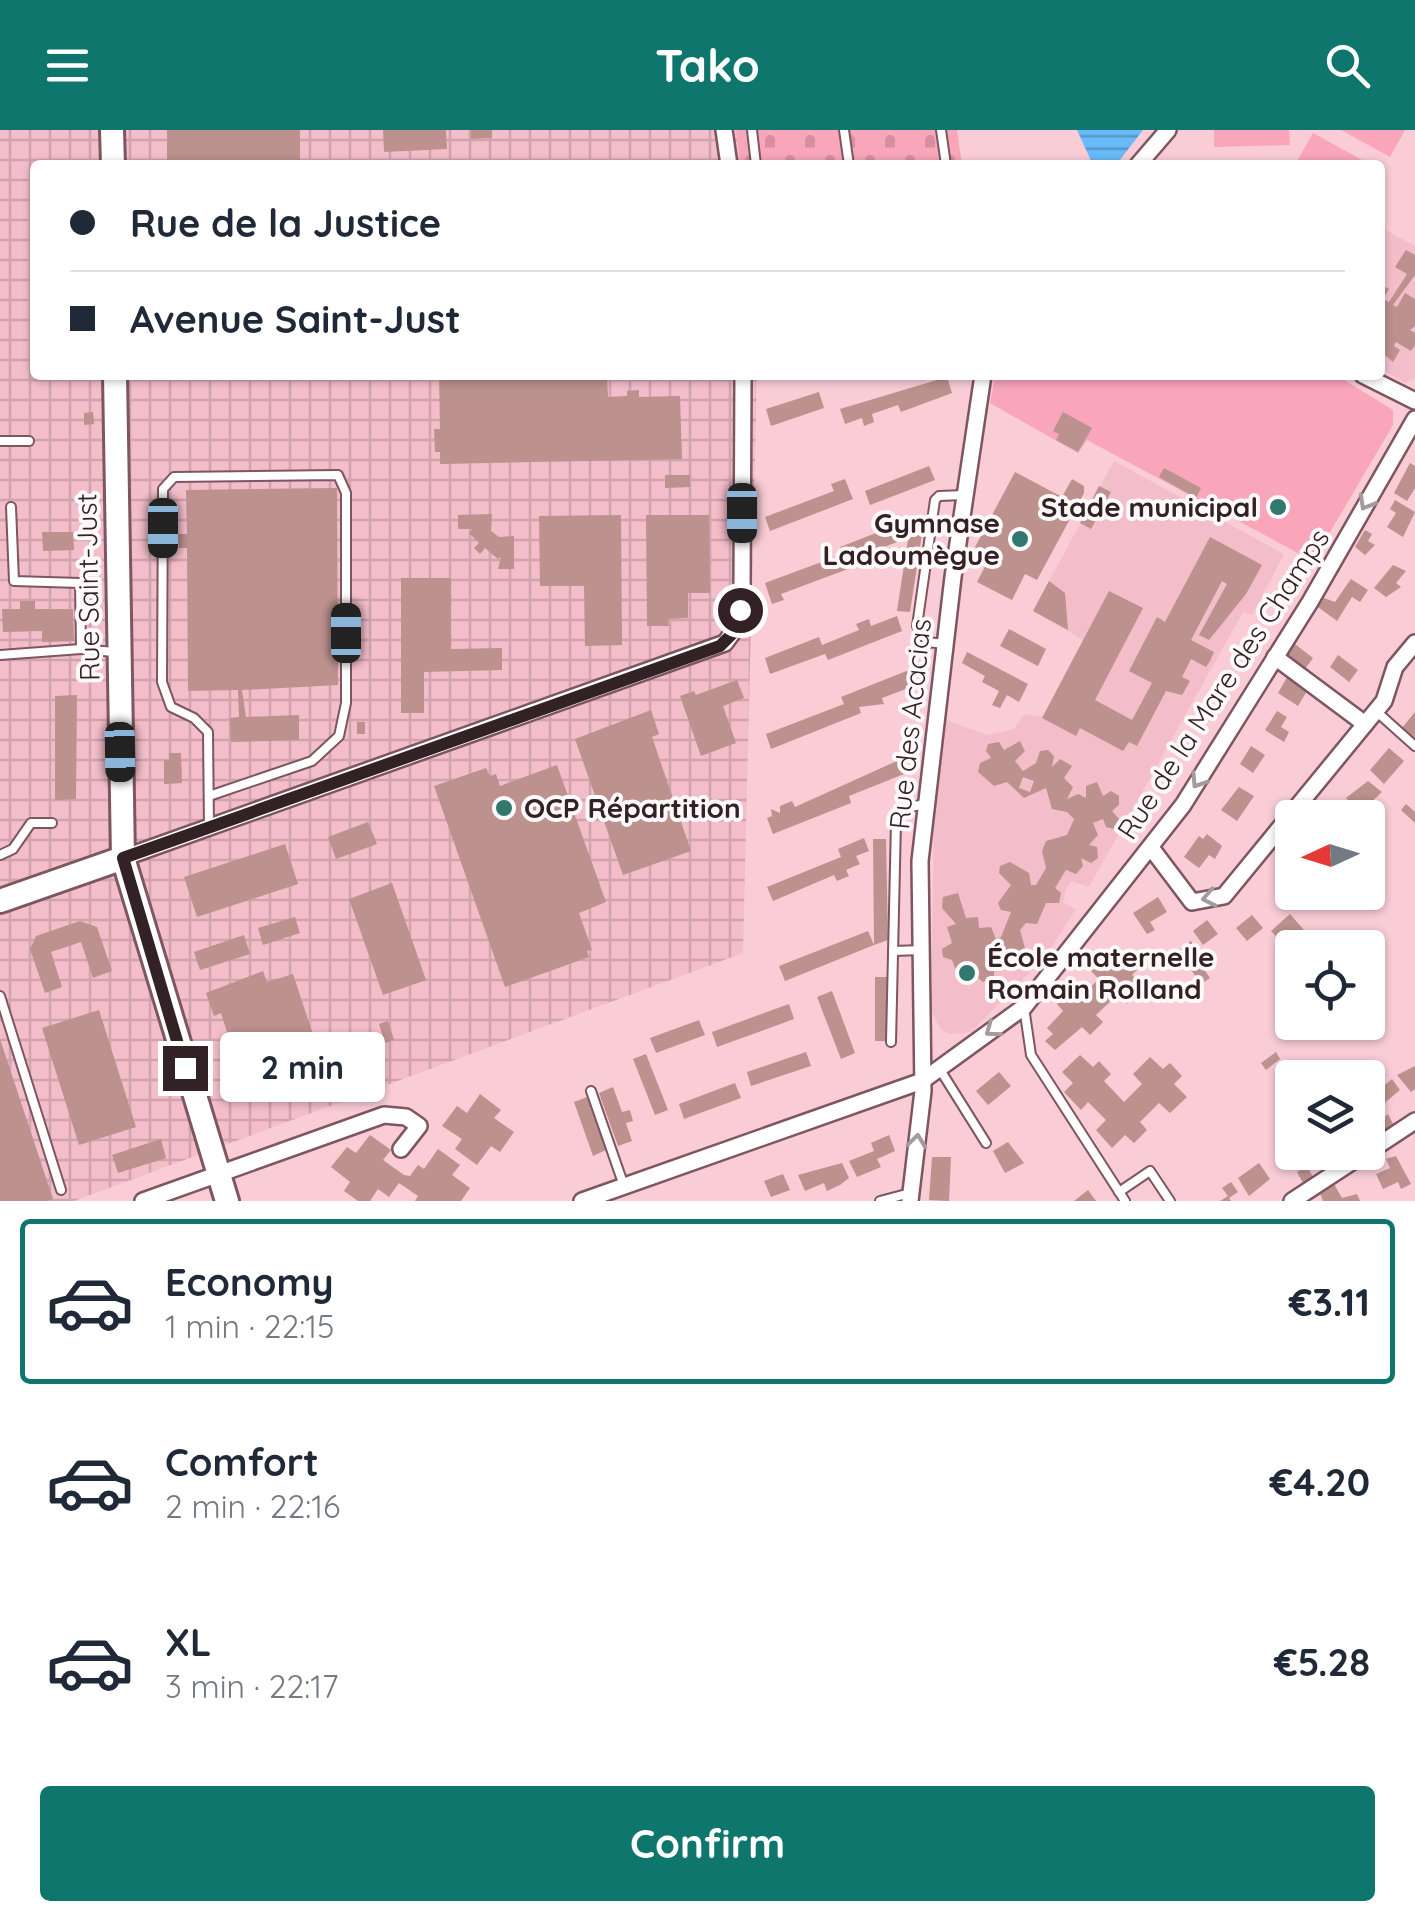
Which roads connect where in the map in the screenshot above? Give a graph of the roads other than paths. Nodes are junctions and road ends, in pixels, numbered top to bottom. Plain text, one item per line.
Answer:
1 (112, 130) edge
2 (724, 130) edge
3 (752, 130) edge
4 (844, 130) edge
5 (942, 130) edge
6 (1168, 130) edge
7 (113, 160) edge
8 (727, 160) edge
9 (755, 160) edge
10 (847, 160) edge
11 (945, 160) edge
12 (1142, 160) edge
13 (115, 380) edge
14 (743, 380) edge
15 (982, 380) edge
16 (1373, 380) edge
17 (1415, 401) edge
18 (1415, 419) edge
19 (0, 441) edge
20 (30, 441) dead end
21 (964, 494) junction
22 (11, 507) dead end
23 (1415, 643) edge
24 (944, 644) junction
25 (80, 649) junction
26 (118, 651) junction
27 (0, 655) edge
28 (1275, 657) junction
29 (1370, 718) junction
30 (1415, 746) edge
31 (209, 796) junction
32 (928, 803) junction
33 (52, 824) dead end
34 (209, 828) junction
35 (1152, 849) junction
36 (0, 855) edge
37 (123, 858) junction
38 (0, 901) edge
39 (922, 950) junction
40 (892, 951) junction
41 (0, 996) edge
42 (1024, 1006) junction
43 (891, 1042) dead end
44 (939, 1068) junction
45 (922, 1082) junction
46 (591, 1091) dead end
47 (1415, 1121) edge
48 (1385, 1140) edge
49 (986, 1143) dead end
50 (401, 1149) dead end
51 (1339, 1170) edge
52 (218, 1174) junction
53 (624, 1186) junction
54 (61, 1190) dead end
55 (1119, 1192) junction
56 (910, 1197) edge
57 (143, 1201) edge
58 (227, 1201) edge
59 (582, 1201) edge
60 (880, 1201) edge
61 (1125, 1201) edge
62 (1170, 1201) edge
63 (1292, 1201) edge

1 - 7 street
2 - 8 street
3 - 9 lane
4 - 10 lane
5 - 11 lane
6 - 12 street
13 - 26 street, Rue Saint-Just
14 - 34 street
15 - 21 street, Rue des Acacias
16 - 17 street
18 -> 28 street, Rue de la Mare des Champs
19 - 20 lane
21 - 24 street, Rue des Acacias
21 - 24 lane
22 - 25 lane
23 - 29 street
24 - 32 street, Rue des Acacias
25 - 26 lane
25 - 27 lane
26 - 37 street, Rue Saint-Just
28 - 29 street
28 -> 35 street, Rue de la Mare des Champs
29 - 30 lane
29 -> 35 street
31 - 31 lane
31 - 34 lane
32 - 39 street, Rue des Acacias
32 - 40 lane
33 - 36 lane
34 - 37 street
35 - 42 street, Rue de la Mare des Champs
37 - 38 street
37 - 52 street, Rue Saint-Just
39 - 40 lane
39 - 45 street, Rue des Acacias
40 - 43 lane
41 - 54 lane
42 -> 44 street, Rue de la Mare des Champs
42 - 55 lane
44 - 45 street, Rue de la Mare des Champs
44 - 49 lane
45 - 53 street
56 -> 45 street, Rue des Acacias
46 - 53 lane
47 - 48 street
50 - 52 street
51 - 63 street
52 - 57 street
52 - 58 street, Rue Saint-Just
53 - 59 street
55 - 61 lane
55 - 62 lane
56 - 60 lane

